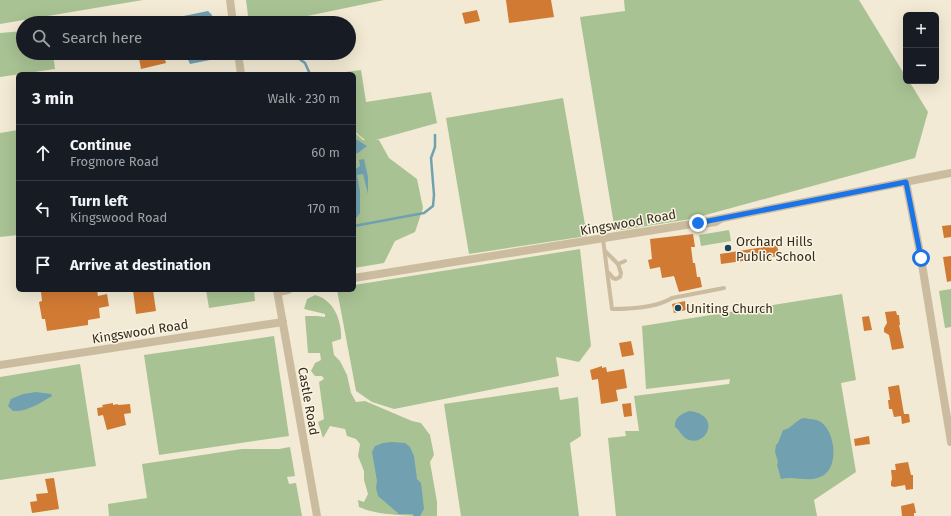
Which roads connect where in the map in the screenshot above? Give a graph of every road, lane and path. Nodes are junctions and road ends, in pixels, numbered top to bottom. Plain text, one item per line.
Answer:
1 (230, 0) edge
2 (233, 16) edge
3 (239, 60) edge
4 (241, 72) edge
5 (951, 173) edge
6 (906, 182) junction
7 (603, 239) junction
8 (605, 252) junction
9 (626, 261) dead end
10 (618, 264) junction
11 (607, 267) junction
12 (356, 278) edge
13 (724, 288) dead end
14 (278, 292) edge
15 (283, 322) junction
16 (0, 365) edge
17 (951, 442) edge
18 (317, 516) edge

1 - 2 street
3 - 4 street
5 - 6 street, Kingswood Road
6 - 7 street, Kingswood Road
6 - 17 street
7 - 8 lane
7 - 12 street, Kingswood Road
8 - 10 lane
8 - 11 lane
9 - 10 lane
10 - 11 lane
11 - 13 lane
14 - 15 street, Castle Road
15 - 16 street, Kingswood Road
15 - 18 street, Castle Road

